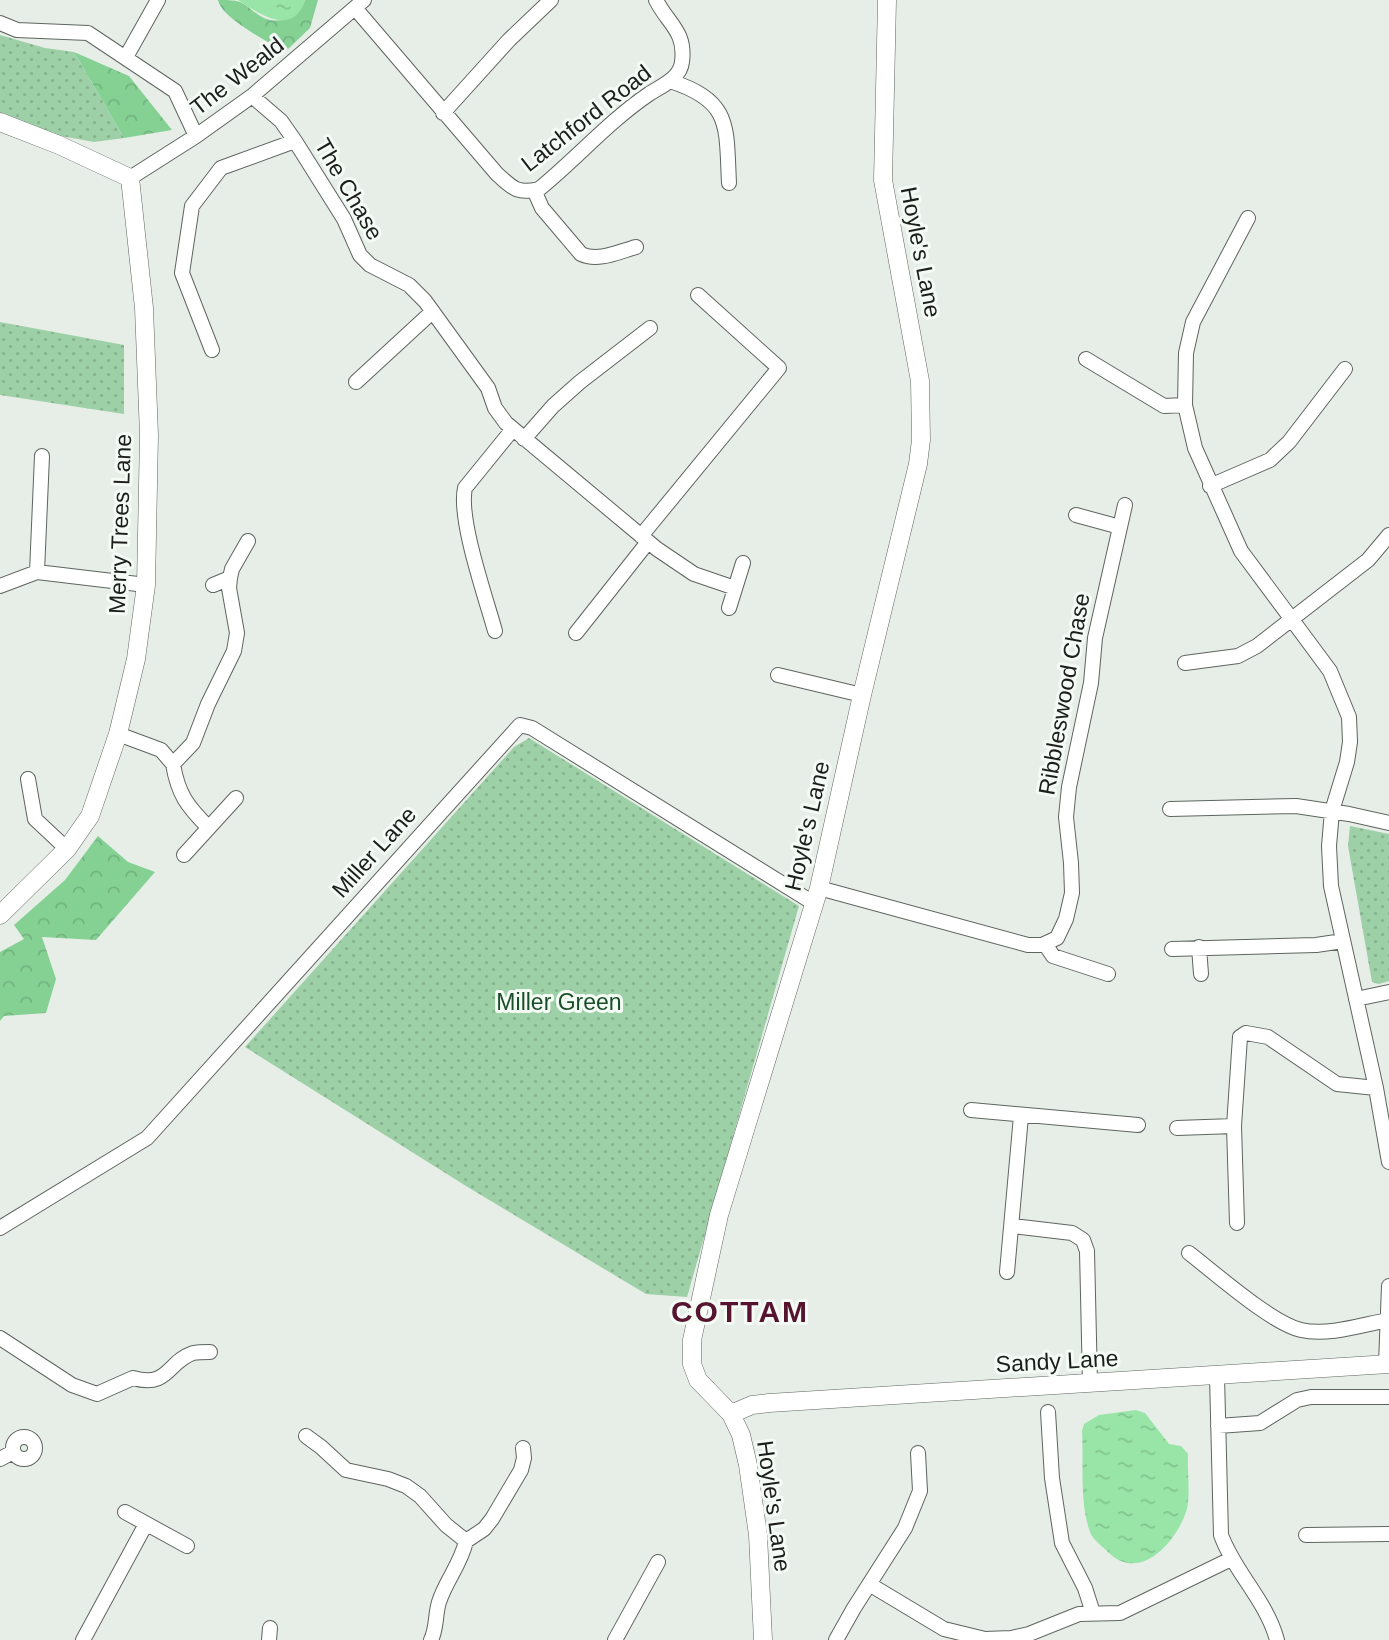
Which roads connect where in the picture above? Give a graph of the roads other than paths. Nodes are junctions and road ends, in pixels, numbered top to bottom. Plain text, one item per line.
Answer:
1 (158, 0) edge
2 (551, 0) edge
3 (656, 0) edge
4 (887, 0) edge
5 (359, 4) edge
6 (0, 23) edge
7 (126, 57) junction
8 (670, 81) junction
9 (252, 96) junction
10 (443, 113) junction
11 (0, 122) edge
12 (196, 136) junction
13 (295, 141) junction
14 (130, 178) junction
15 (729, 183) dead end
16 (534, 190) junction
17 (1248, 218) dead end
18 (636, 247) dead end
19 (698, 295) dead end
20 (432, 312) junction
21 (650, 328) dead end
22 (212, 350) dead end
23 (1086, 359) dead end
24 (1346, 369) dead end
25 (356, 382) dead end
26 (1185, 405) junction
27 (519, 434) junction
28 (42, 456) dead end
29 (1210, 486) junction
30 (1125, 505) dead end
31 (1076, 515) dead end
32 (1120, 527) junction
33 (1389, 536) edge
34 (644, 539) junction
35 (248, 541) dead end
36 (743, 563) dead end
37 (37, 572) junction
38 (230, 578) junction
39 (146, 585) junction
40 (213, 585) dead end
41 (0, 586) edge
42 (735, 588) junction
43 (729, 608) dead end
44 (1290, 619) junction
45 (495, 631) dead end
46 (576, 633) dead end
47 (1185, 663) dead end
48 (778, 675) dead end
49 (862, 695) junction
50 (118, 734) junction
51 (173, 764) junction
52 (28, 779) dead end
53 (236, 799) dead end
54 (1170, 809) dead end
55 (1332, 811) junction
56 (1389, 823) edge
57 (208, 827) junction
58 (67, 849) junction
59 (184, 855) dead end
60 (817, 896) junction
61 (0, 915) edge
62 (1343, 941) junction
63 (1045, 944) junction
64 (1199, 947) junction
65 (1172, 949) dead end
66 (1108, 974) dead end
67 (1201, 974) dead end
68 (1389, 992) edge
69 (1356, 999) junction
70 (1376, 1088) junction
71 (971, 1110) dead end
72 (1021, 1116) junction
73 (1138, 1125) dead end
74 (1234, 1126) junction
75 (1177, 1128) dead end
76 (1389, 1162) edge
77 (1237, 1223) dead end
78 (1013, 1226) junction
79 (0, 1228) edge
80 (1189, 1253) dead end
81 (1007, 1272) dead end
82 (1389, 1286) edge
83 (1388, 1320) edge
84 (0, 1338) edge
85 (210, 1352) dead end
86 (1388, 1364) edge
87 (1217, 1376) junction
88 (1090, 1383) junction
89 (1389, 1397) edge
90 (1048, 1412) dead end
91 (731, 1414) junction
92 (1218, 1426) junction
93 (306, 1437) dead end
94 (523, 1448) dead end
95 (918, 1453) dead end
96 (125, 1512) dead end
97 (146, 1524) junction
98 (1389, 1534) edge
99 (1306, 1535) dead end
100 (466, 1541) junction
101 (187, 1546) dead end
102 (1231, 1559) junction
103 (658, 1562) dead end
104 (869, 1584) junction
105 (1093, 1613) junction
106 (83, 1640) edge
107 (431, 1640) edge
108 (615, 1640) edge
109 (763, 1640) edge
110 (836, 1640) edge
111 (1277, 1640) edge

1 - 7 street
2 - 10 street
3 - 8 street
4 - 49 street, Hoyle's Lane
5 - 9 street, The Weald
5 - 10 street, Latchford Road
6 - 7 street
7 - 12 street
8 - 15 street, Latchford Road
8 - 16 street, Latchford Road
9 - 12 street, The Weald
9 - 13 street, The Chase
10 - 16 street, Latchford Road
11 - 14 street
12 - 14 street, The Weald
13 - 20 street, The Chase
13 - 22 street
14 - 39 street, Merry Trees Lane
16 - 18 street
17 - 26 street
19 - 34 street
20 - 25 street
20 - 27 street, The Chase
21 - 27 street
23 - 26 street
24 - 29 street
26 - 29 street
27 - 34 street, The Chase
27 - 45 street
28 - 37 street
29 - 44 street
30 - 32 street, Ribbleswood Chase
31 - 32 street
32 - 63 street, Ribbleswood Chase
33 - 44 street
34 - 42 street, The Chase
34 - 46 street
35 - 38 street
36 - 42 street
37 - 39 street
37 - 41 street
38 - 40 street
38 - 51 street
39 - 50 street, Merry Trees Lane
42 - 43 street
44 - 47 street
44 - 55 street
48 - 49 street
49 - 60 street, Hoyle's Lane
50 - 51 street
50 - 58 street, Merry Trees Lane
51 - 57 street
52 - 58 street
53 - 57 street
54 - 55 street
55 - 56 street
55 - 62 street
57 - 59 street
58 - 61 street, Merry Trees Lane
60 - 63 street
60 - 79 street, Miller Lane
60 - 91 street, Hoyle's Lane
62 - 64 street
62 - 69 street
63 - 66 street
64 - 65 street
64 - 67 street
68 - 69 street
69 - 70 street
70 - 74 street
70 - 76 street
71 - 72 street
72 - 73 street
72 - 78 street
74 - 75 street
74 - 77 street
78 - 81 street
78 - 88 street
80 - 83 street
82 - 83 street
83 - 86 street
84 - 85 street
86 - 87 street, Sandy Lane
87 - 88 street, Sandy Lane
87 - 92 street
88 - 91 street, Sandy Lane
89 - 92 street
90 - 105 street
91 - 109 street, Hoyle's Lane
92 - 102 street
93 - 100 street
94 - 100 street
95 - 104 street
96 - 97 street
97 - 101 street
97 - 106 street
98 - 99 street
100 - 107 street
102 - 105 street
102 - 111 street
103 - 108 street
104 - 105 street
104 - 110 street

